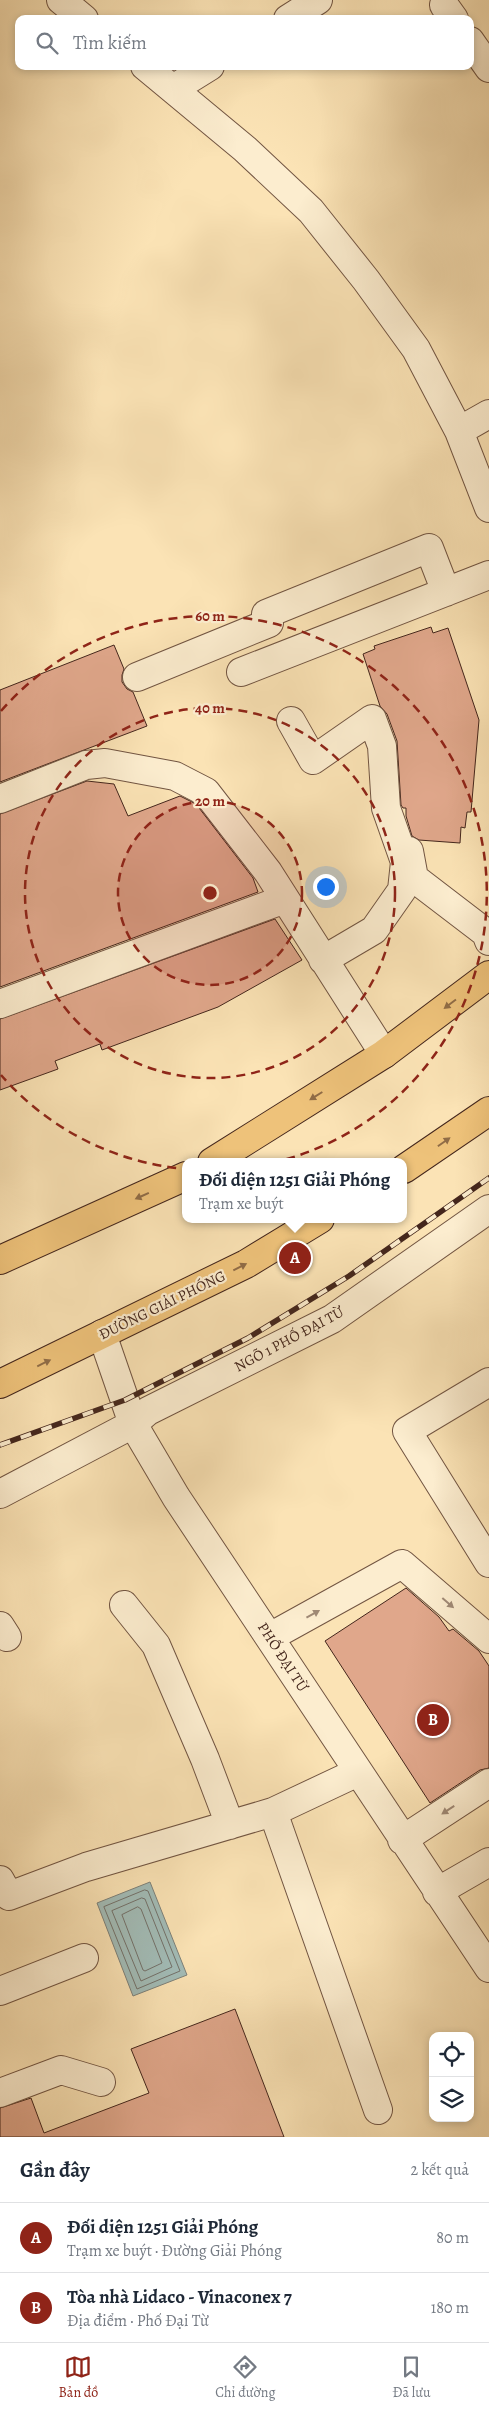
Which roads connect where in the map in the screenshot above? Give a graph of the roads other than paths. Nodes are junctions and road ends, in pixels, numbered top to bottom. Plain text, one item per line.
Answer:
1 (60, 0) edge
2 (318, 0) edge
3 (79, 15) edge
4 (294, 15) edge
5 (474, 47) edge
6 (489, 68) edge
7 (149, 70) edge
8 (204, 70) edge
9 (173, 89) junction
10 (489, 414) edge
11 (459, 431) junction
12 (489, 508) edge
13 (489, 575) edge
14 (446, 592) junction
15 (241, 672) dead end
16 (137, 677) dead end
17 (291, 721) dead end
18 (0, 799) edge
19 (408, 842) dead end
20 (284, 899) junction
21 (489, 941) edge
22 (323, 960) junction
23 (488, 976) edge
24 (0, 1004) edge
25 (384, 1054) junction
26 (489, 1111) edge
27 (218, 1158) edge
28 (407, 1167) edge
29 (182, 1178) edge
30 (489, 1210) edge
31 (313, 1223) edge
32 (0, 1260) edge
33 (102, 1334) junction
34 (489, 1382) edge
35 (0, 1384) edge
36 (133, 1424) junction
37 (0, 1494) edge
38 (485, 1548) edge
39 (124, 1605) dead end
40 (270, 1637) junction
41 (489, 1639) edge
42 (358, 1772) junction
43 (489, 1783) edge
44 (273, 1812) junction
45 (230, 1825) junction
46 (402, 1840) junction
47 (489, 1862) edge
48 (0, 1880) edge
49 (437, 1892) junction
50 (84, 1958) dead end
51 (489, 1968) edge
52 (0, 1991) edge
53 (101, 2082) dead end
54 (0, 2093) edge
55 (378, 2110) dead end

1 - 3 street
2 - 4 street
5 - 6 street
7 - 9 street
8 - 9 street
9 - 11 street
10 - 11 street
11 - 12 street
13 - 14 street
14 - 15 street
14 - 16 street
17 - 22 street
18 - 20 street
19 - 21 street
20 - 22 street
20 - 24 street
21 - 23 street
22 - 25 street
23 -> 25 main road
25 -> 27 main road
28 -> 26 main road
29 -> 32 main road
30 - 36 street, NGÕ 1 PHỐ ĐẠI TỪ
33 -> 31 main road, ĐƯỜNG GIẢI PHÓNG
35 -> 33 main road, ĐƯỜNG GIẢI PHÓNG
33 - 36 street, PHỐ ĐẠI TỪ
34 - 38 street
36 - 37 street, NGÕ 1 PHỐ ĐẠI TỪ
36 - 40 street, PHỐ ĐẠI TỪ
39 - 45 street
40 -> 41 street
40 - 42 street, PHỐ ĐẠI TỪ
42 - 44 street
42 - 46 street, PHỐ ĐẠI TỪ
43 -> 46 street
44 - 45 street
44 - 55 street
45 - 48 street
46 - 49 street, PHỐ ĐẠI TỪ
47 - 49 street
49 - 51 street, PHỐ ĐẠI TỪ
50 - 52 street
53 - 54 street

